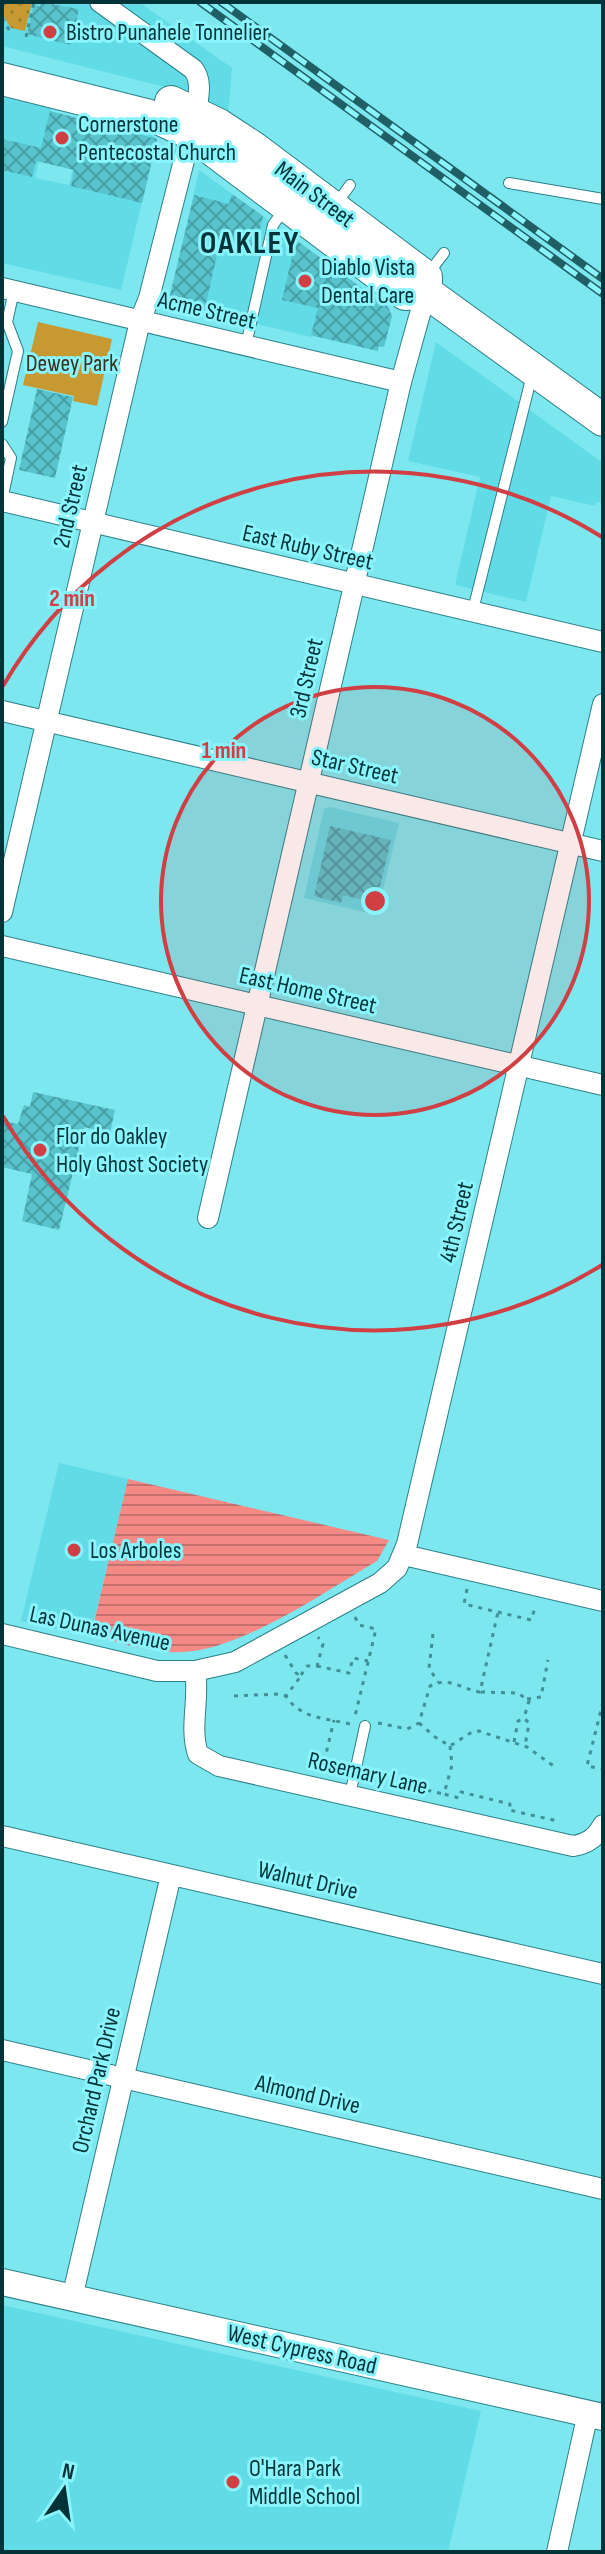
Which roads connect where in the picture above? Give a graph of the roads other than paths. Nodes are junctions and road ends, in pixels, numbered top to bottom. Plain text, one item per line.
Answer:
1 (100, 2) edge
2 (7, 46) edge
3 (2, 79) edge
4 (193, 123) junction
5 (509, 183) dead end
6 (603, 199) edge
7 (286, 206) junction
8 (432, 274) junction
9 (8, 290) edge
10 (140, 321) junction
11 (246, 345) junction
12 (533, 370) junction
13 (401, 382) junction
14 (603, 420) edge
15 (2, 422) edge
16 (2, 444) edge
17 (2, 500) edge
18 (93, 522) junction
19 (354, 585) junction
20 (473, 610) junction
21 (603, 642) edge
22 (603, 704) edge
23 (2, 711) edge
24 (46, 721) junction
25 (309, 782) junction
26 (571, 843) junction
27 (603, 851) edge
28 (2, 912) edge
29 (2, 946) edge
30 (257, 1005) junction
31 (520, 1066) junction
32 (603, 1085) edge
33 (208, 1218) dead end
34 (404, 1555) junction
35 (603, 1601) edge
36 (2, 1634) edge
37 (235, 1662) joint
38 (195, 1671) junction
39 (368, 1723) road end
40 (350, 1795) junction
41 (603, 1825) edge
42 (2, 1836) edge
43 (171, 1875) junction
44 (603, 1974) edge
45 (2, 2050) edge
46 (124, 2077) junction
47 (603, 2189) edge
48 (2, 2282) edge
49 (72, 2298) junction
50 (595, 2415) edge
51 (557, 2552) edge

1 - 4 street, 2nd Street
2 - 4 main road, Main Street
3 - 4 main road, Main Street
4 - 7 main road, Main Street
4 - 8 main road, Main Street
4 - 10 street, 2nd Street
5 - 6 lane
7 - 8 main road, Main Street
7 - 11 lane
8 - 12 main road, Main Street
8 - 13 street, 3rd Street
9 - 10 street, Acme Street
9 - 15 lane
10 - 11 street, Acme Street
10 - 18 street, 2nd Street
11 - 13 street, Acme Street
12 - 14 main road, Main Street
12 - 20 lane
13 - 19 street, 3rd Street
16 - 17 lane
17 - 18 street, East Ruby Street
18 - 19 street, East Ruby Street
18 - 24 street, 2nd Street
19 - 20 street, East Ruby Street
19 - 25 street, 3rd Street
20 - 21 street, East Ruby Street
22 - 26 street, 4th Street
23 - 24 street, Star Street
24 - 25 street, Star Street
24 - 28 street, 2nd Street
25 - 26 street, Star Street
25 - 30 street, 3rd Street
26 - 27 street, Star Street
26 - 31 street, 4th Street
29 - 30 street, East Home Street
30 - 31 street, East Home Street
30 - 33 street, 3rd Street
31 - 32 street, East Home Street
31 - 34 street, 4th Street
34 - 35 street
34 - 37 street, 4th Street
36 - 38 street, Las Dunas Avenue
37 - 38 street, Las Dunas Avenue
38 - 40 street, Rosemary Lane
39 - 40 lane
40 - 41 street, Rosemary Lane
42 - 43 street, Walnut Drive
43 - 44 street, Walnut Drive
43 - 46 street, Orchard Park Drive
45 - 46 street, Almond Drive
46 - 47 street, Almond Drive
46 - 49 street, Orchard Park Drive
48 - 49 street, West Cypress Road
49 - 50 street, West Cypress Road
50 - 51 street

